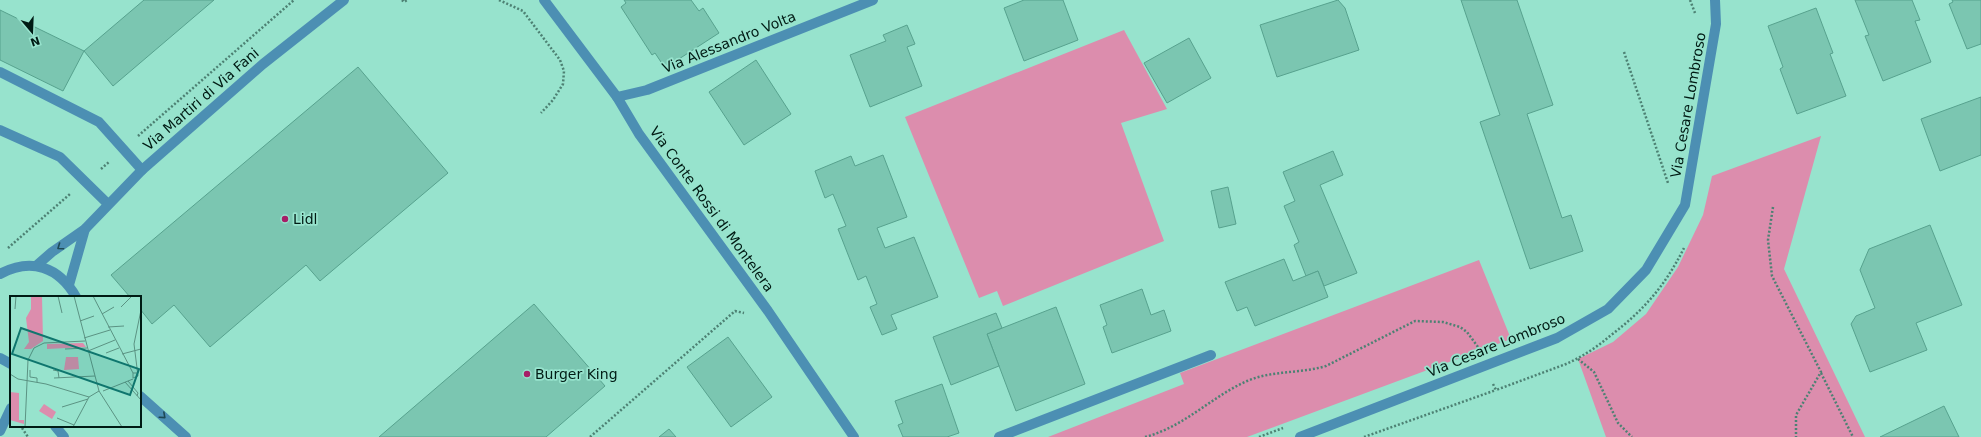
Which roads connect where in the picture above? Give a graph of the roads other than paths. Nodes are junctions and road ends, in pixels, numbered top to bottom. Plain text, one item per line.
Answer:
1 (344, 0) edge
2 (544, 0) edge
3 (873, 0) edge
4 (1715, 0) edge
5 (0, 72) edge
6 (617, 97) junction
7 (0, 130) edge
8 (142, 170) junction
9 (108, 204) junction
10 (85, 229) junction
11 (36, 266) junction
12 (0, 274) edge
13 (69, 285) junction
14 (75, 296) edge
15 (1211, 355) dead end
16 (0, 358) edge
17 (10, 363) edge
18 (141, 397) edge
19 (10, 410) edge
20 (56, 427) edge
21 (0, 431) edge
22 (64, 437) edge
23 (186, 437) edge
24 (854, 437) edge
25 (999, 437) edge
26 (1300, 437) edge

1 - 8 street, Via Martiri di Via Fani
2 - 6 street, Via Conte Rossi di Montelera
3 - 6 street, Via Alessandro Volta
4 - 26 street, Via Cesare Lombroso
5 - 8 street
6 - 24 street, Via Conte Rossi di Montelera
7 - 9 street
8 - 9 street, Via Martiri di Via Fani
9 - 10 street, Via Martiri di Via Fani
10 -> 11 street, Via Martiri di Via Fani
10 - 13 street, Via Martiri di Via Fani
11 - 12 street
11 - 13 street
13 - 14 street
15 - 25 street
16 - 17 street
18 -> 23 street
19 - 21 street
20 - 22 street

